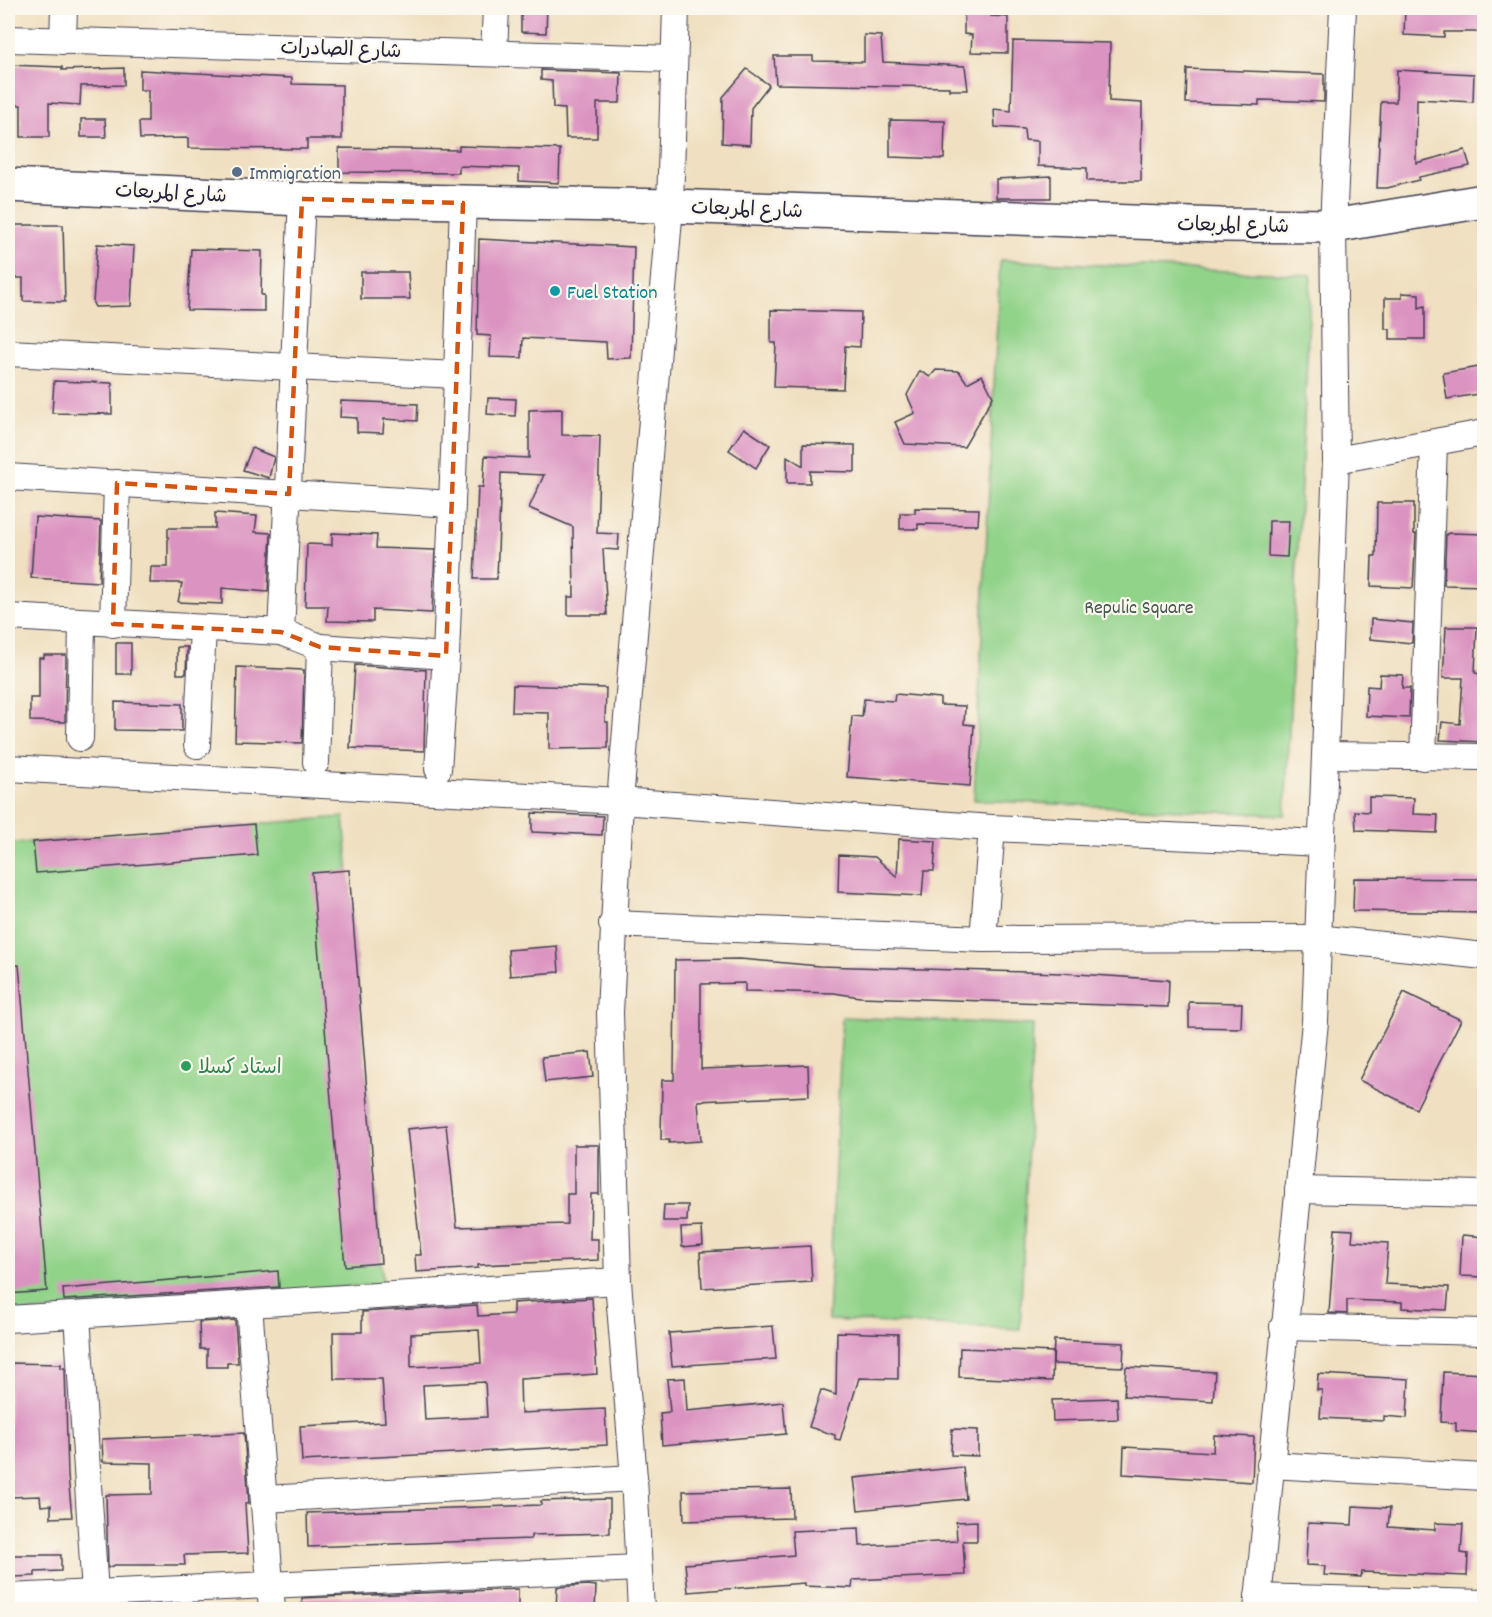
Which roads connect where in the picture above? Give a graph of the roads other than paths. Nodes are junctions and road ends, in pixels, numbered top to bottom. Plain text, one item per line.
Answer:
1 (64, 8) edge
2 (496, 8) edge
3 (676, 8) edge
4 (1343, 8) edge
5 (8, 39) edge
6 (63, 41) junction
7 (494, 53) junction
8 (674, 59) junction
9 (8, 185) edge
10 (302, 199) junction
11 (1485, 201) edge
12 (463, 203) junction
13 (670, 206) junction
14 (1333, 226) junction
15 (8, 353) edge
16 (295, 367) junction
17 (457, 375) junction
18 (1485, 433) edge
19 (1434, 444) junction
20 (1336, 460) junction
21 (8, 477) edge
22 (117, 483) junction
23 (289, 494) junction
24 (452, 504) junction
25 (8, 617) edge
26 (82, 622) junction
27 (113, 624) junction
28 (203, 629) junction
29 (281, 632) junction
30 (320, 647) junction
31 (446, 656) junction
32 (80, 738) dead end
33 (197, 745) dead end
34 (1326, 755) junction
35 (1423, 757) junction
36 (1485, 757) edge
37 (316, 762) dead end
38 (8, 768) edge
39 (438, 769) dead end
40 (620, 801) junction
41 (992, 828) junction
42 (1321, 843) junction
43 (612, 924) junction
44 (1317, 938) junction
45 (983, 939) junction
46 (1485, 956) edge
47 (1298, 1190) junction
48 (1485, 1194) edge
49 (618, 1281) junction
50 (249, 1304) junction
51 (77, 1315) junction
52 (8, 1319) edge
53 (1283, 1327) junction
54 (1485, 1332) edge
55 (1270, 1465) junction
56 (1485, 1477) edge
57 (634, 1478) junction
58 (266, 1499) junction
59 (638, 1568) junction
60 (95, 1593) junction
61 (8, 1597) edge
62 (272, 1598) edge
63 (1258, 1603) edge
64 (1485, 1603) edge
65 (641, 1610) edge

1 - 6 street
2 - 7 street
3 - 8 street
4 - 14 street
5 - 6 street, شارع الصادرات
6 - 7 street, شارع الصادرات
7 - 8 street, شارع الصادرات
8 - 13 street
9 - 10 main road, شارع المربعات
10 - 12 main road, شارع المربعات
10 - 16 street
11 - 14 main road, شارع المربعات
12 - 13 main road, شارع المربعات
12 - 17 street
13 - 14 main road, شارع المربعات
13 - 40 street
14 - 20 street
15 - 16 street
16 - 17 street
16 - 23 street
17 - 24 street
18 - 19 street
19 - 20 street
19 - 35 street
20 - 34 street
21 - 22 street
22 - 23 street
22 - 27 street
23 - 24 street
23 - 29 street
24 - 31 street
25 - 26 street
26 - 27 street
26 - 32 street
27 - 28 street
28 - 29 street
28 - 33 street
29 - 30 street
30 - 31 street
30 - 37 street
31 - 39 street
34 - 35 street
34 - 42 street
35 - 36 street
38 - 40 street
40 - 41 street
40 - 43 street
41 - 42 street
41 - 45 street
42 - 44 street
43 - 45 street
43 - 49 street
44 - 45 street
44 - 46 street
44 - 47 street
47 - 48 street
47 - 53 street
49 - 50 street
49 - 57 street
50 - 51 street
50 - 58 street
51 - 52 street
51 - 60 street
53 - 54 street
53 - 55 street
55 - 56 street
55 - 63 street
57 - 58 street
57 - 59 street
58 - 62 street
59 - 62 street
59 - 65 street
60 - 61 street
60 - 62 street
63 - 64 street

